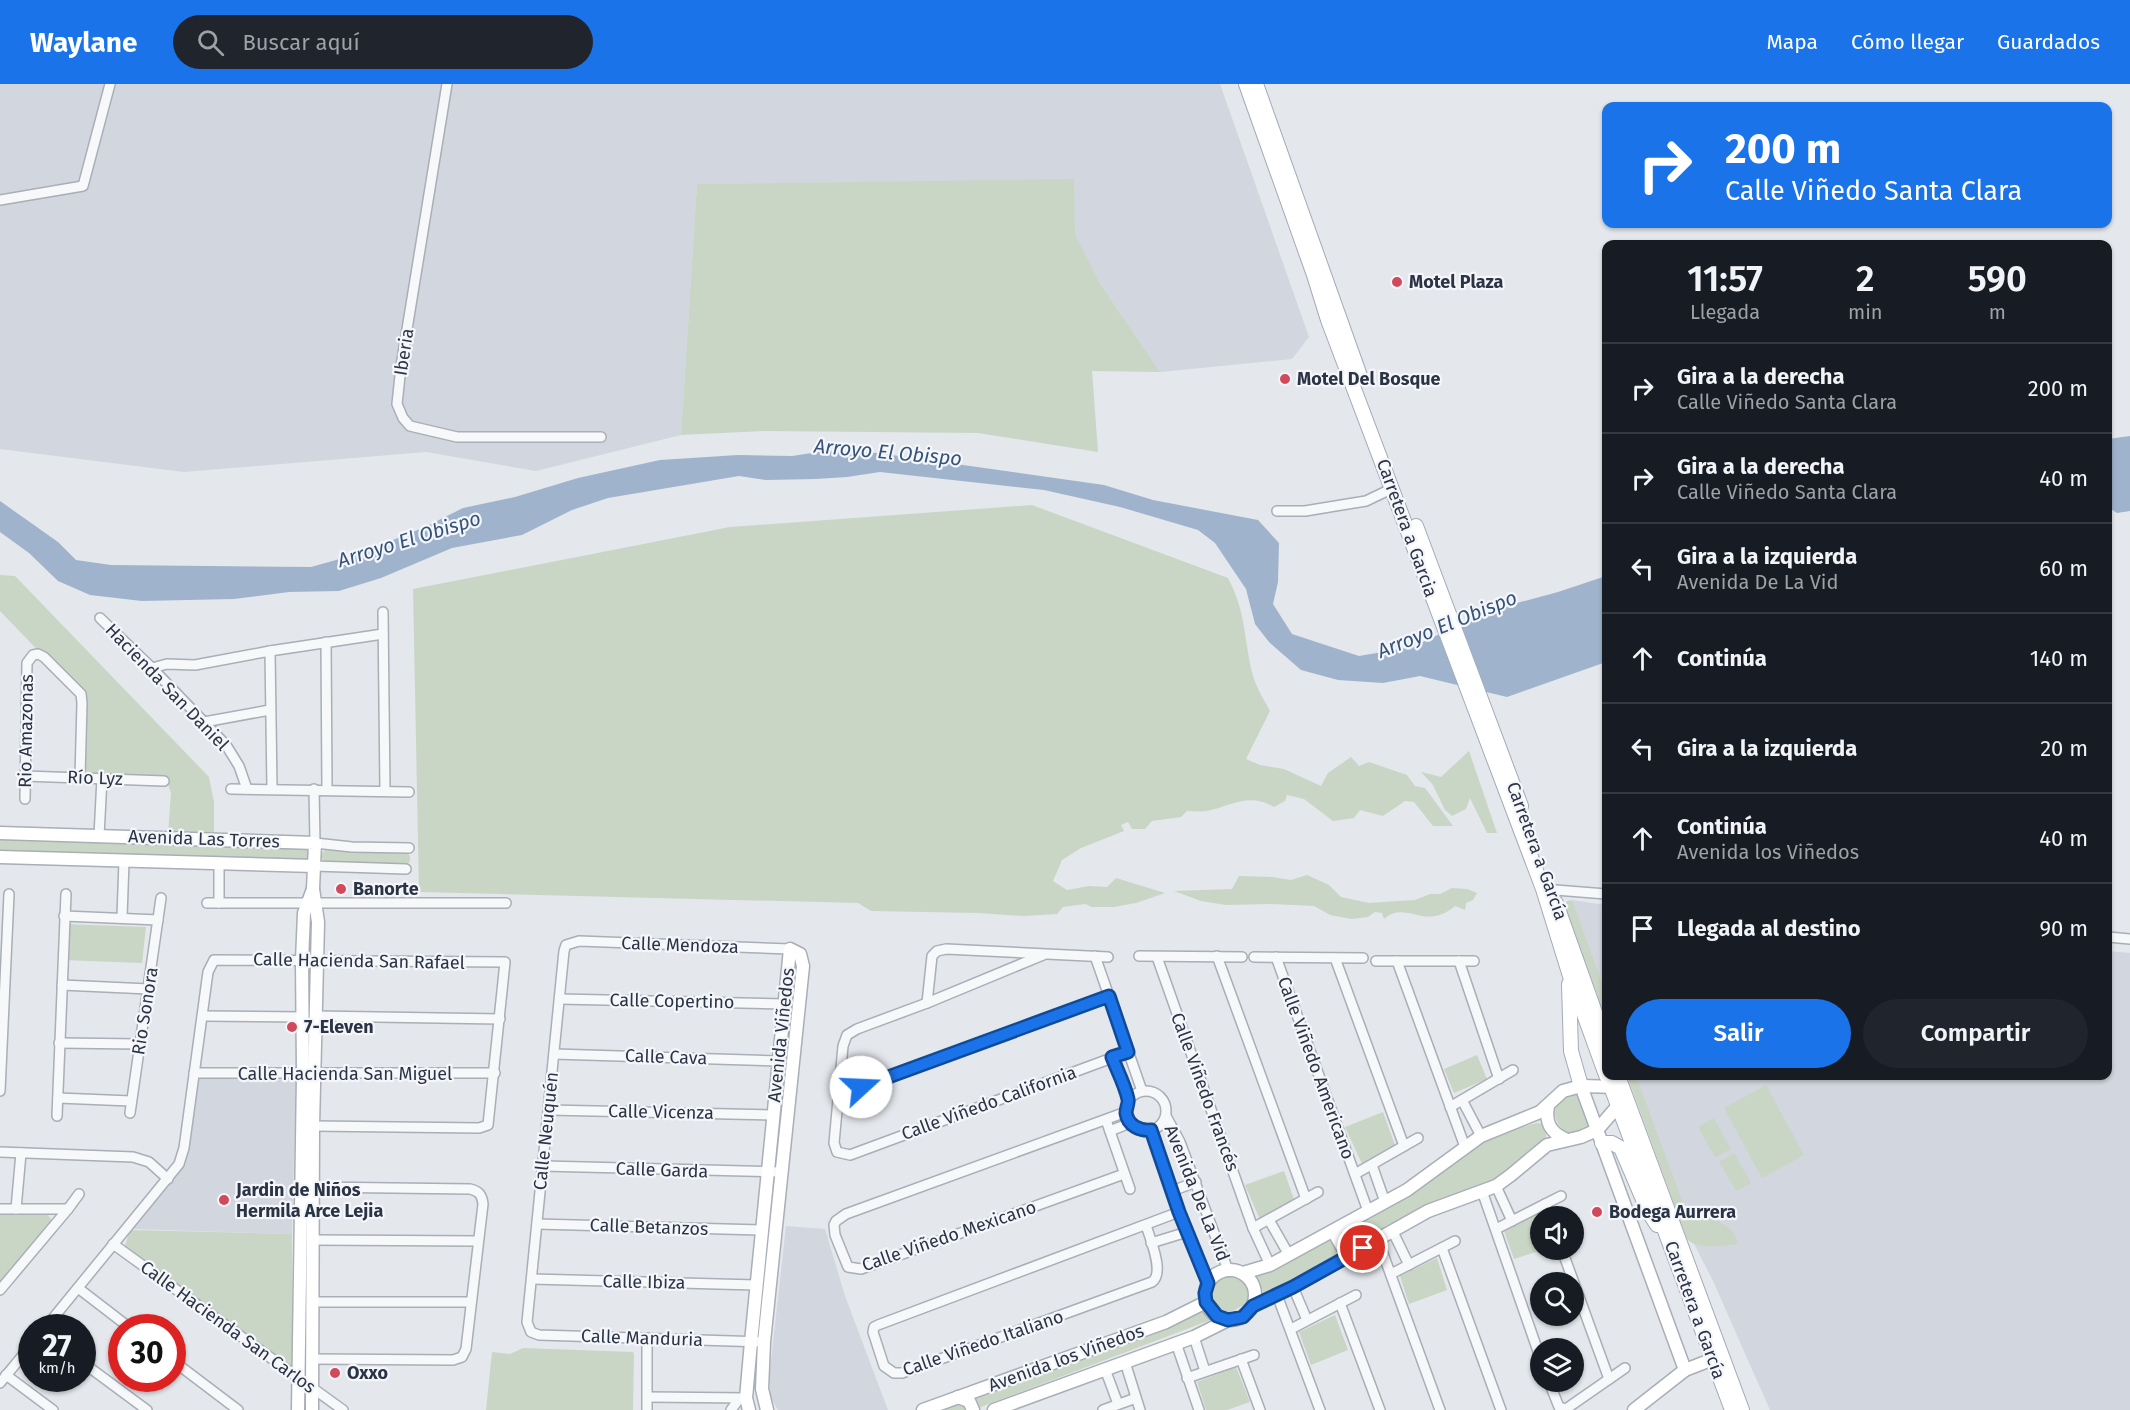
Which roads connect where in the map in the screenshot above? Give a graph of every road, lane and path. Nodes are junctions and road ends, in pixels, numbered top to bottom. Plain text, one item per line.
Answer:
1 (110, 84) edge
2 (447, 84) edge
3 (1246, 84) edge
4 (1256, 84) edge
5 (0, 200) edge
6 (601, 436) dead end
7 (1393, 488) junction
8 (1277, 512) dead end
9 (383, 612) dead end
10 (100, 618) dead end
11 (1446, 620) junction
12 (384, 634) junction
13 (326, 642) junction
14 (270, 651) junction
15 (152, 668) junction
16 (270, 710) junction
17 (204, 722) junction
18 (1487, 730) joint
19 (25, 776) junction
20 (80, 777) junction
21 (102, 778) junction
22 (164, 781) dead end
23 (231, 789) dead end
24 (247, 789) junction
25 (272, 789) junction
26 (314, 789) junction
27 (327, 789) junction
28 (385, 791) junction
29 (409, 792) dead end
30 (25, 799) dead end
31 (0, 833) edge
32 (99, 836) junction
33 (315, 843) junction
34 (409, 848) dead end
35 (0, 857) edge
36 (124, 861) junction
37 (219, 864) junction
38 (314, 866) junction
39 (406, 869) dead end
40 (1547, 889) junction
41 (9, 894) dead end
42 (66, 894) dead end
43 (1602, 894) edge
44 (161, 898) dead end
45 (207, 903) dead end
46 (219, 903) junction
47 (312, 903) junction
48 (506, 903) dead end
49 (4, 914) edge
50 (64, 916) junction
51 (123, 917) junction
52 (158, 920) junction
53 (2112, 937) edge
54 (2130, 939) edge
55 (569, 943) joint
56 (790, 949) junction
57 (1043, 955) junction
58 (1139, 956) dead end
59 (1217, 956) junction
60 (1095, 957) junction
61 (1108, 957) dead end
62 (1157, 957) junction
63 (1242, 957) dead end
64 (1254, 957) dead end
65 (1276, 957) junction
66 (1335, 958) junction
67 (1363, 958) dead end
68 (302, 961) junction
69 (316, 961) junction
70 (1376, 961) dead end
71 (1397, 961) junction
72 (1459, 961) junction
73 (1474, 961) dead end
74 (1569, 973) junction
75 (2, 984) edge
76 (62, 985) junction
77 (149, 989) junction
78 (1109, 996) junction
79 (560, 999) junction
80 (927, 1003) junction
81 (785, 1004) junction
82 (203, 1016) junction
83 (308, 1016) junction
84 (500, 1019) junction
85 (1602, 1033) edge
86 (1, 1041) edge
87 (59, 1043) junction
88 (140, 1044) junction
89 (1128, 1052) junction
90 (1602, 1052) edge
91 (554, 1054) junction
92 (1112, 1057) junction
93 (778, 1061) junction
94 (1513, 1071) dead end
95 (194, 1073) junction
96 (495, 1073) junction
97 (308, 1074) junction
98 (1499, 1079) junction
99 (1581, 1086) junction
100 (1616, 1086) edge
101 (0, 1091) edge
102 (1142, 1091) junction
103 (839, 1095) junction
104 (58, 1098) junction
105 (1462, 1100) junction
106 (131, 1101) junction
107 (1129, 1101) junction
108 (1548, 1106) junction
109 (1450, 1107) junction
110 (549, 1110) junction
111 (1126, 1112) junction
112 (130, 1113) dead end
113 (773, 1115) junction
114 (57, 1116) dead end
115 (1166, 1116) junction
116 (1106, 1120) junction
117 (1130, 1123) junction
118 (313, 1126) junction
119 (1151, 1130) junction
120 (1110, 1131) junction
121 (1481, 1136) junction
122 (1599, 1137) junction
123 (1418, 1138) dead end
124 (1565, 1139) junction
125 (1404, 1146) junction
126 (1465, 1147) junction
127 (0, 1152) edge
128 (21, 1153) junction
129 (1372, 1165) junction
130 (543, 1167) junction
131 (782, 1172) junction
132 (767, 1173) junction
133 (1124, 1174) junction
134 (1355, 1174) junction
135 (168, 1179) junction
136 (1196, 1182) junction
137 (1496, 1186) junction
138 (314, 1187) junction
139 (1130, 1189) dead end
140 (1172, 1191) junction
141 (1482, 1191) junction
142 (1318, 1192) dead end
143 (79, 1194) dead end
144 (1561, 1196) dead end
145 (1302, 1202) junction
146 (1385, 1202) junction
147 (1545, 1204) joint
148 (0, 1209) edge
149 (16, 1209) junction
150 (68, 1209) junction
151 (1368, 1211) junction
152 (1179, 1212) junction
153 (1269, 1220) junction
154 (1512, 1221) junction
155 (537, 1224) junction
156 (1146, 1225) junction
157 (1253, 1228) junction
158 (1496, 1229) junction
159 (761, 1230) junction
160 (1333, 1230) junction
161 (1666, 1231) junction
162 (1187, 1232) junction
163 (1393, 1232) junction
164 (313, 1240) junction
165 (1378, 1240) junction
166 (478, 1241) junction
167 (1455, 1241) dead end
168 (1151, 1243) junction
169 (113, 1244) junction
170 (1442, 1248) junction
171 (1289, 1255) junction
172 (1348, 1257) junction
173 (1566, 1260) edge
174 (1270, 1265) junction
175 (1409, 1265) junction
176 (1228, 1270) junction
177 (1243, 1273) junction
178 (1391, 1274) junction
179 (532, 1279) junction
180 (1208, 1283) junction
181 (756, 1285) junction
182 (1293, 1287) junction
183 (78, 1288) junction
184 (0, 1290) edge
185 (1277, 1295) junction
186 (1356, 1295) dead end
187 (313, 1302) junction
188 (471, 1302) junction
189 (1206, 1302) junction
190 (1340, 1304) junction
191 (1253, 1306) junction
192 (57, 1314) edge
193 (112, 1314) edge
194 (1228, 1320) junction
195 (1307, 1320) junction
196 (527, 1322) joint
197 (1291, 1329) junction
198 (1194, 1336) junction
199 (647, 1338) junction
200 (1533, 1338) edge
201 (751, 1342) junction
202 (764, 1342) junction
203 (1176, 1343) junction
204 (1254, 1355) dead end
205 (1718, 1357) junction
206 (312, 1359) junction
207 (1241, 1359) junction
208 (18, 1361) edge
209 (1125, 1362) junction
210 (1047, 1365) junction
211 (1625, 1368) dead end
212 (1105, 1369) junction
213 (1685, 1370) junction
214 (186, 1371) edge
215 (1205, 1371) junction
216 (96, 1372) edge
217 (298, 1378) junction
218 (1187, 1378) junction
219 (3, 1379) edge
220 (1609, 1379) junction
221 (312, 1388) junction
222 (1054, 1388) junction
223 (1553, 1392) edge
224 (648, 1397) junction
225 (958, 1397) junction
226 (1136, 1398) junction
227 (745, 1402) edge
228 (1118, 1404) junction
229 (53, 1410) edge
230 (147, 1410) edge
231 (238, 1410) edge
232 (298, 1410) edge
233 (312, 1410) edge
234 (343, 1410) edge
235 (647, 1410) edge
236 (731, 1410) edge
237 (767, 1410) edge
238 (923, 1410) edge
239 (973, 1410) edge
240 (994, 1410) edge
241 (1103, 1410) edge
242 (1140, 1410) edge
243 (1199, 1410) edge
244 (1260, 1410) edge
245 (1320, 1410) edge
246 (1380, 1410) edge
247 (1440, 1410) edge
248 (1501, 1410) edge
249 (1634, 1410) edge
250 (1732, 1410) edge
251 (1743, 1410) edge

1 - 5 street
2 - 6 street, Iberia
3 - 7 main road, Carretera a Garcia
4 - 11 main road, Carretera a Garcia
7 - 8 street
7 - 11 main road, Carretera a Garcia
9 - 12 street
10 - 15 street, Hacienda San Daniel
11 - 18 main road, Carretera a Garcia
12 - 13 street
12 - 28 street
13 - 14 street
13 - 27 street
14 - 15 street
14 - 16 street
15 - 17 street, Hacienda San Daniel
16 - 17 street
16 - 25 street
17 - 24 street, Hacienda San Daniel
18 - 40 main road, Carretera a García
19 - 20 street, Río Lyz
19 - 20 street, Rio Amazonas
19 - 30 street, Rio Amazonas
20 - 21 street, Río Lyz
21 - 22 street, Río Lyz
21 - 32 street
23 - 24 street
24 - 25 street
25 - 26 street
26 - 27 street
26 - 33 street
27 - 28 street
28 - 29 street
31 - 32 street, Avenida Las Torres
32 - 33 street, Avenida Las Torres
33 - 34 street, Avenida Las Torres
33 - 38 street
35 - 36 street, Avenida Las Torres
36 - 37 street, Avenida Las Torres
36 - 51 street
37 - 38 street, Avenida Las Torres
37 - 46 street
38 - 39 street, Avenida Las Torres
38 - 47 street
40 - 43 street
40 - 74 main road
40 - 85 main road, Carretera a García
41 - 49 street
42 - 50 street
44 - 52 street, Rio Sonora
45 - 46 street
46 - 47 street
47 - 48 street
47 - 68 street
47 - 69 street
49 - 75 street
50 - 51 street
50 - 76 street
51 - 52 street
52 - 77 street, Rio Sonora
53 - 54 street
55 - 56 street, Calle Mendoza
55 - 79 street, Calle Neuquén
56 - 81 street, Avenida Viñedos
56 - 131 street, Avenida Viñedos
57 - 60 street
57 - 80 street
57 - 80 street
58 - 62 street
59 - 62 street
59 - 63 street
59 - 145 street
60 - 61 street
60 - 78 street
62 - 157 street, Calle Viñedo Francés
64 - 65 street
65 - 66 street
65 - 134 street, Calle Viñedo Americano
66 - 67 street
66 - 125 street
68 - 69 street, Calle Hacienda San Rafael
68 - 82 street, Calle Hacienda San Rafael
68 - 83 street
69 - 83 street
69 - 84 street, Calle Hacienda San Rafael
70 - 71 street
71 - 72 street
71 - 109 street
72 - 73 street
72 - 98 street
74 - 90 main road, Carretera a García
74 - 99 main road
75 - 86 street
76 - 77 street
76 - 87 street
77 - 88 street, Rio Sonora
78 - 89 street
78 - 103 street
79 - 81 street, Calle Copertino
79 - 91 street, Calle Neuquén
80 - 103 street
81 - 93 street, Avenida Viñedos
82 - 83 street
82 - 95 street
83 - 84 street
83 - 97 street
84 - 96 street
86 - 101 street
87 - 88 street
87 - 104 street
88 - 106 street, Rio Sonora
89 - 92 street, Calle Viñedo California
89 - 102 street
91 - 93 street, Calle Cava
91 - 110 street, Calle Neuquén
92 - 103 street, Calle Viñedo California
92 - 107 street
93 - 113 street, Avenida Viñedos
94 - 98 street
95 - 97 street, Calle Hacienda San Miguel
95 - 135 street
96 - 97 street, Calle Hacienda San Miguel
96 - 118 street
97 - 118 street
97 - 217 street
98 - 105 street
99 - 100 street
99 - 108 street
99 - 122 street
100 - 122 street
100 - 161 main road, Carretera a García
100 - 205 main road, Carretera a García
102 - 107 street
102 - 115 street
104 - 106 street
104 - 114 street
105 - 109 street
105 - 121 street
106 - 112 street, Rio Sonora
107 - 111 street
108 - 121 street
108 - 124 street
109 - 126 street
110 - 113 street, Calle Vicenza
110 - 130 street, Calle Neuquén
111 - 116 street, Calle Viñedo Mexicano
111 - 117 street
113 - 132 street, Avenida Viñedos
115 - 119 street
115 - 136 street, Avenida De La Vid
116 - 120 street
116 - 133 street, Calle Viñedo Mexicano
117 - 119 street
117 - 120 street
118 - 138 street
119 - 140 street, Avenida De La Vid
120 - 133 street
121 - 126 street
122 - 124 street
122 - 161 main road
122 - 213 street
123 - 125 street, Calle Viñedo Americano
124 - 137 street
125 - 129 street, Calle Viñedo Americano
126 - 146 street
127 - 128 street
128 - 135 street
128 - 149 street
129 - 134 street, Calle Viñedo Americano
129 - 146 street
130 - 132 street, Calle Garda
130 - 155 street, Calle Neuquén
131 - 132 street, Calle Garda
131 - 202 street, Avenida Viñedos
132 - 159 street, Avenida Viñedos
133 - 139 street
134 - 151 street
135 - 169 street
136 - 140 street
136 - 176 street, Avenida De La Vid
137 - 141 street
137 - 154 street
138 - 164 street
138 - 166 street
140 - 152 street, Avenida De La Vid
141 - 158 street
141 - 163 street
142 - 145 street
143 - 150 street
144 - 147 street
145 - 153 street
146 - 151 street
147 - 154 street
148 - 149 street
149 - 150 street
150 - 184 street
151 - 160 street
152 - 156 street, Calle Viñedo Italiano
152 - 162 street, Avenida De La Vid
153 - 157 street
153 - 171 street
154 - 158 street
155 - 159 street, Calle Betanzos
155 - 179 street, Calle Neuquén
156 - 168 street, Calle Viñedo Italiano
156 - 168 street, Calle Viñedo Italiano
157 - 174 street, Calle Viñedo Francés
158 - 200 street
159 - 181 street, Avenida Viñedos
160 - 171 street
160 - 172 street
161 - 205 main road, Carretera a García
162 - 168 street
162 - 180 street, Avenida De La Vid
163 - 165 street
163 - 175 street
164 - 166 street
164 - 187 street
165 - 172 street
165 - 178 street
166 - 188 street
167 - 170 street
169 - 183 street
169 - 217 street, Calle Hacienda San Carlos
170 - 175 street
170 - 248 street
171 - 174 street
172 - 182 street
173 - 220 street
174 - 177 street
175 - 178 street
176 - 177 street
176 - 180 street
177 - 191 street
178 - 247 street
179 - 181 street, Calle Ibiza
179 - 196 street, Calle Neuquén
180 - 189 street
181 - 201 street, Avenida Viñedos
182 - 185 street
182 - 195 street
183 - 192 street
183 - 193 street
185 - 191 street
185 - 197 street
186 - 190 street
187 - 188 street
187 - 206 street
188 - 206 street
189 - 194 street
189 - 210 street, Avenida los Viñedos
190 - 195 street
190 - 246 street
191 - 194 street
194 - 198 street, Avenida los Viñedos
195 - 197 street
196 - 199 street, Calle Manduria
197 - 245 street
198 - 203 street, Avenida los Viñedos
198 - 215 street
199 - 201 street, Calle Manduria
199 - 224 street
201 - 202 street, Calle Manduria
201 - 227 street, Avenida Viñedos
202 - 237 street, Avenida Viñedos
203 - 209 street, Avenida los Viñedos
203 - 218 street
204 - 207 street
205 - 213 street
205 - 250 main road, Carretera a García
205 - 251 main road, Carretera a García
206 - 221 street
207 - 215 street
207 - 244 street
208 - 219 street
209 - 212 street, Avenida los Viñedos
209 - 226 street
210 - 222 street
210 - 225 street, Avenida los Viñedos
211 - 220 street
212 - 222 street, Avenida los Viñedos
212 - 228 street
213 - 249 street
214 - 231 street
215 - 218 street
216 - 230 street
217 - 221 street, Calle Hacienda San Carlos
217 - 232 street
218 - 243 street
219 - 229 street
220 - 223 street
221 - 233 street
221 - 234 street, Calle Hacienda San Carlos
222 - 240 street, Avenida los Viñedos
224 - 227 street
224 - 235 street
225 - 238 street, Avenida los Viñedos
225 - 239 street
226 - 228 street
226 - 242 street
227 - 236 street
228 - 241 street

